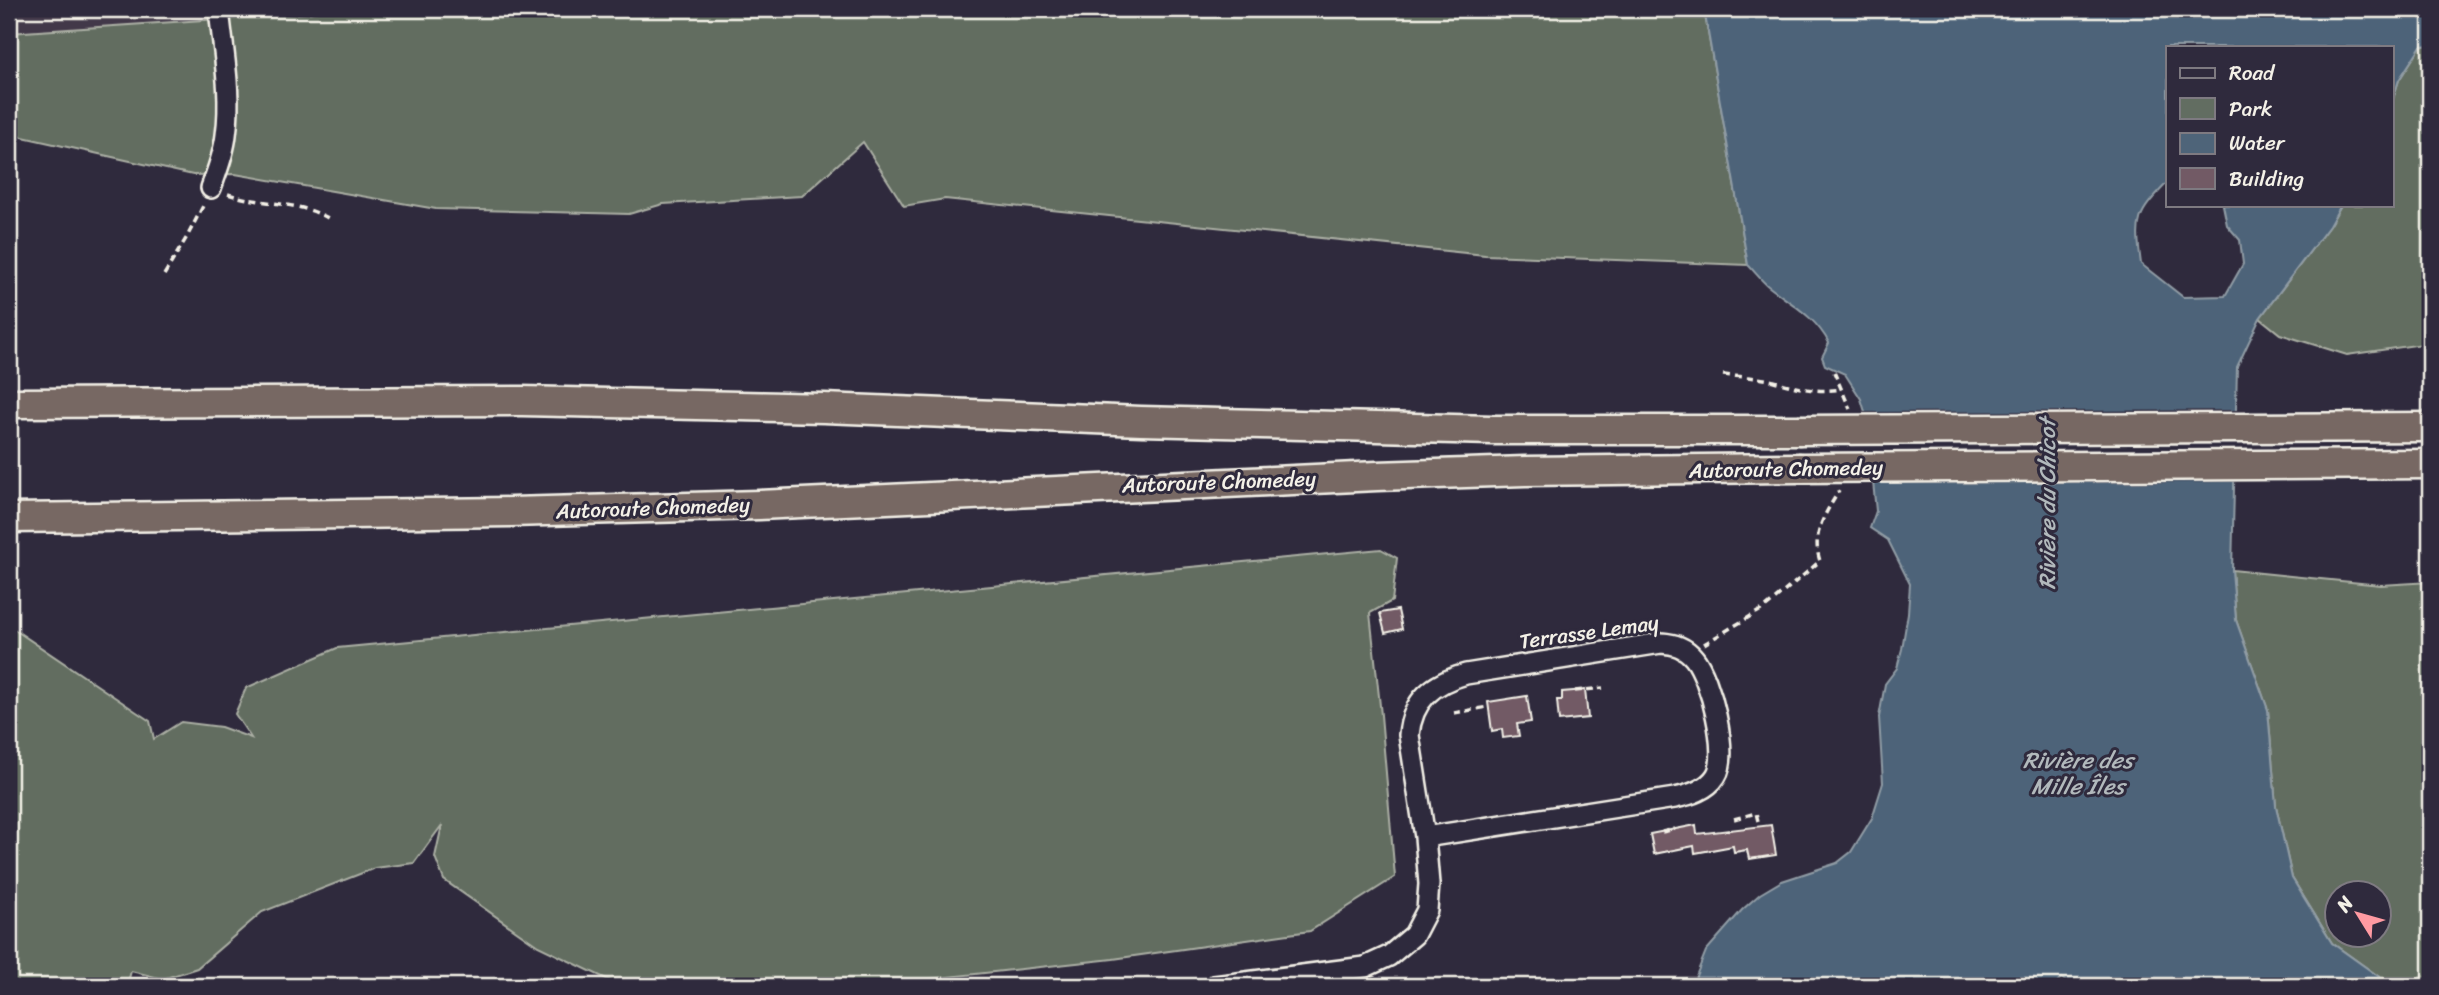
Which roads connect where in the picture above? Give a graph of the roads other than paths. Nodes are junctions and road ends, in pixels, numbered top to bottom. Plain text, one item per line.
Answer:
1 (219, 9) edge
2 (211, 188) road end
3 (13, 402) edge
4 (2430, 427) edge
5 (2430, 464) edge
6 (9, 519) edge
7 (1426, 837) junction
8 (1366, 977) edge
9 (1214, 986) edge

1 - 2 street
3 - 4 highway, Autoroute Chomedey, bridge
5 - 6 highway, Autoroute Chomedey, bridge
7 - 7 street, Terrasse Lemay
7 - 8 street, Terrasse Lemay
8 - 9 street, Terrasse Lemay

